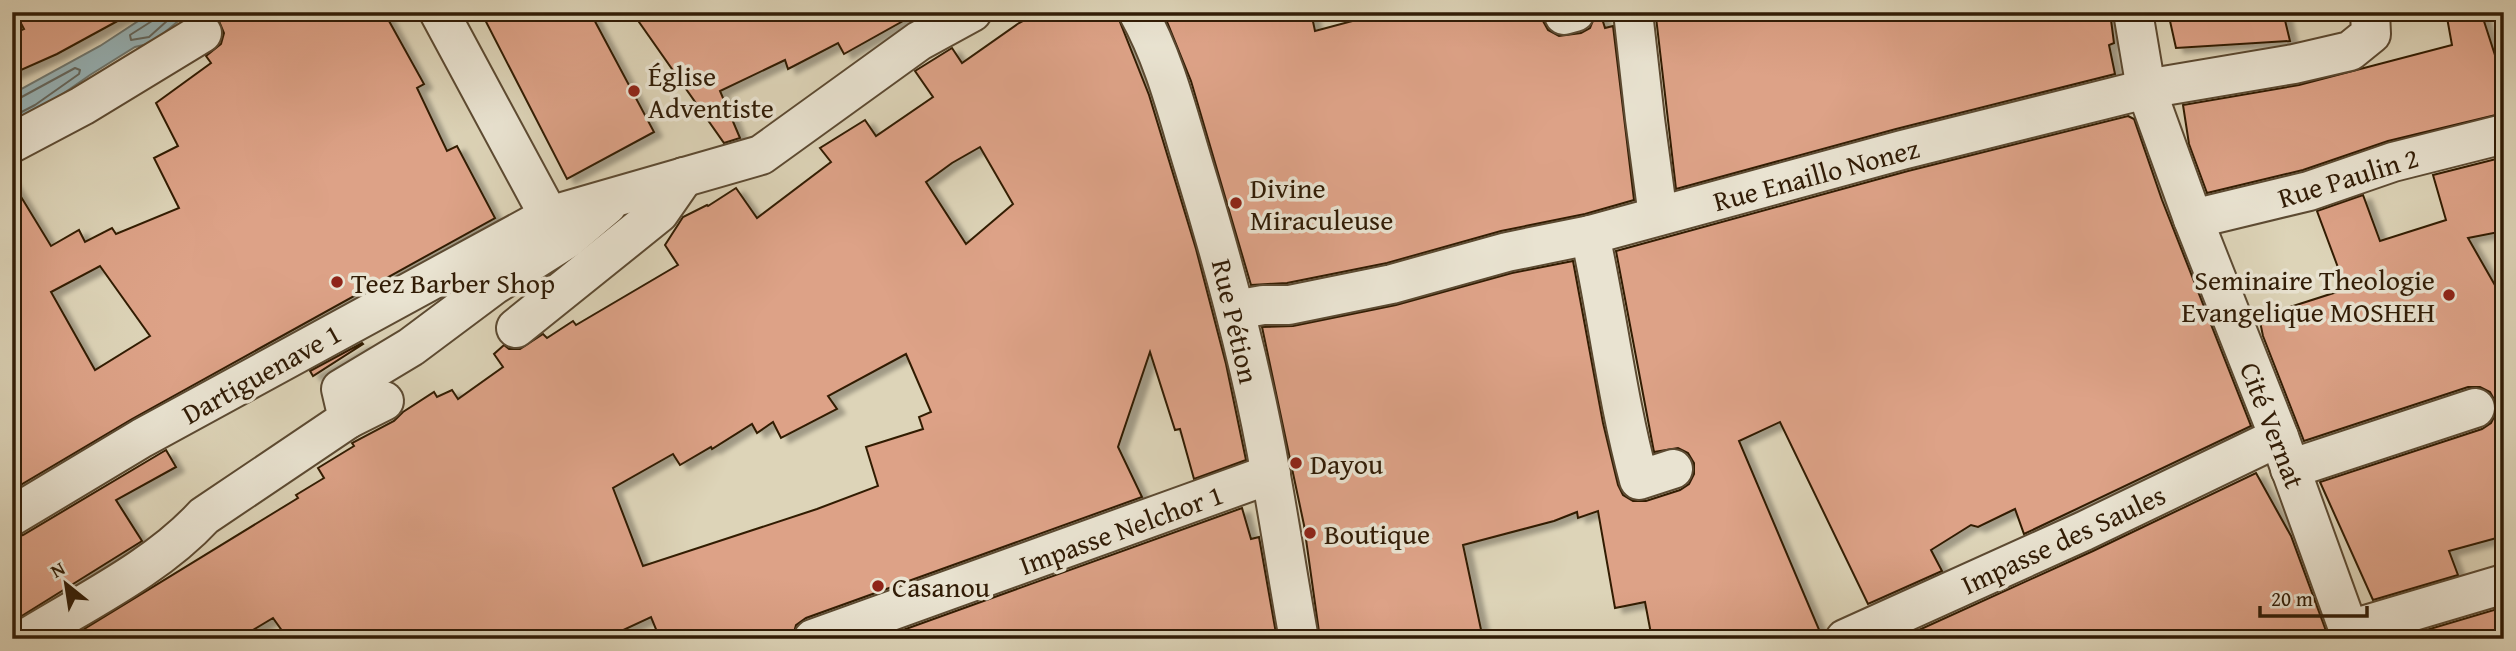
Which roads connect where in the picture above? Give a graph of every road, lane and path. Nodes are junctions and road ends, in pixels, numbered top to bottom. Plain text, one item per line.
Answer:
1 (439, 12) edge
2 (972, 12) edge
3 (1138, 12) edge
4 (1633, 12) edge
5 (2133, 12) edge
6 (2370, 12) edge
7 (202, 33) dead end
8 (2146, 89) junction
9 (2504, 134) edge
10 (12, 144) edge
11 (684, 177) junction
12 (620, 195) junction
13 (549, 216) junction
14 (1658, 216) junction
15 (2193, 219) junction
16 (1590, 235) junction
17 (1235, 310) junction
18 (516, 328) dead end
19 (384, 401) dead end
20 (2476, 408) dead end
21 (348, 419) junction
22 (2285, 453) junction
23 (1673, 468) dead end
24 (1271, 474) junction
25 (12, 516) edge
26 (2504, 584) edge
27 (2351, 635) edge
28 (25, 639) edge
29 (813, 639) edge
30 (1299, 639) edge
31 (1845, 639) edge

1 - 13 street
2 - 11 street, Dartiguenave 1
3 - 17 street, Rue Pétion
4 - 14 street
5 - 8 street, Cité Vernat
6 - 8 street, Rue Enaillo Nonez
7 - 10 street
8 - 14 street, Rue Enaillo Nonez
8 - 15 street, Cité Vernat
9 - 15 street, Rue Paulin 2
11 - 12 street, Dartiguenave 1
11 - 18 street
12 - 13 street, Dartiguenave 1
12 - 21 street
13 - 25 street, Dartiguenave 1
14 - 16 street, Rue Enaillo Nonez
15 - 22 street, Cité Vernat
16 - 17 street, Rue Enaillo Nonez
16 - 23 street
17 - 24 street, Rue Pétion
19 - 21 street
20 - 22 street, Impasse des Saules
21 - 28 street
22 - 27 street, Cité Vernat
22 - 31 street, Impasse des Saules
24 - 29 street, Impasse Nelchor 1
24 - 30 street, Rue Pétion
26 - 27 street

